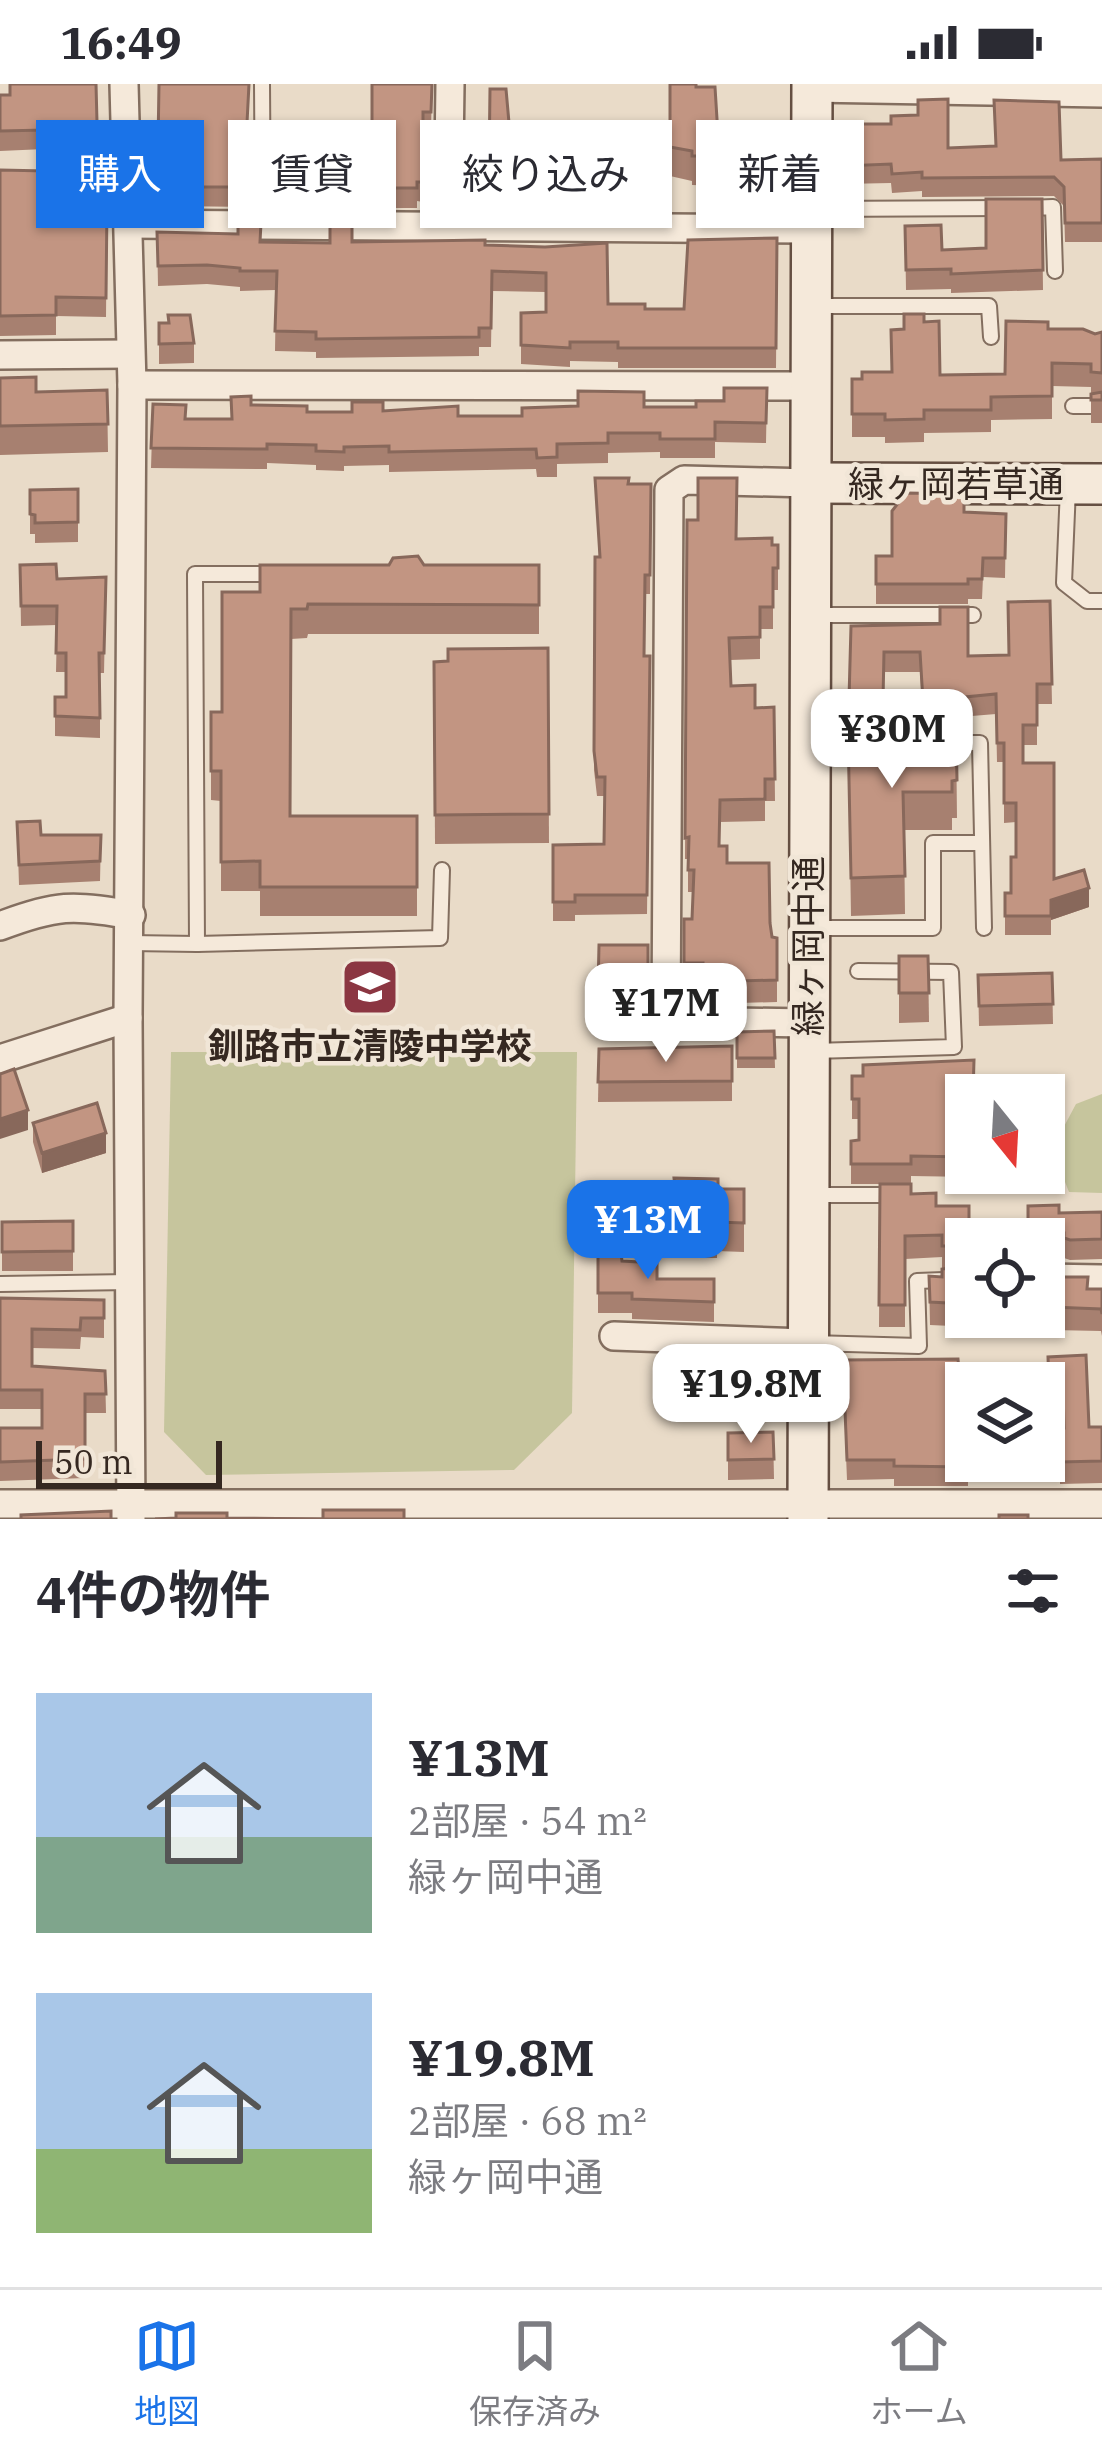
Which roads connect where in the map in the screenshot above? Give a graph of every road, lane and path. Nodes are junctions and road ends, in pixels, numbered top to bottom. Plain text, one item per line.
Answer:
1 (124, 84) edge
2 (262, 84) edge
3 (450, 84) edge
4 (812, 86) edge
5 (1102, 93) edge
6 (125, 120) edge
7 (262, 120) edge
8 (449, 120) edge
9 (812, 120) edge
10 (864, 216) edge
11 (129, 228) edge
12 (812, 228) edge
13 (1054, 272) dead end
14 (811, 306) junction
15 (991, 337) dead end
16 (130, 354) junction
17 (0, 355) edge
18 (132, 385) junction
19 (811, 386) junction
20 (1073, 406) dead end
21 (1102, 406) edge
22 (810, 483) junction
23 (1085, 484) edge
24 (286, 574) edge
25 (1102, 601) edge
26 (811, 615) junction
27 (973, 615) edge
28 (874, 744) edge
29 (917, 744) edge
30 (810, 745) junction
31 (982, 843) junction
32 (442, 869) dead end
33 (0, 926) edge
34 (808, 928) junction
35 (984, 928) dead end
36 (131, 929) junction
37 (197, 944) junction
38 (858, 971) dead end
39 (128, 1018) junction
40 (808, 1037) junction
41 (0, 1059) edge
42 (808, 1195) junction
43 (914, 1195) edge
44 (1065, 1279) edge
45 (1102, 1279) edge
46 (945, 1280) edge
47 (130, 1282) junction
48 (0, 1284) edge
49 (614, 1336) dead end
50 (805, 1342) junction
51 (1102, 1504) edge
52 (7, 1509) edge
53 (1050, 1511) edge
54 (131, 1512) edge
55 (808, 1512) edge

1 - 6 street
2 - 7 lane
3 - 8 street
4 - 5 street
4 - 9 street, 緑ヶ岡中通
10 - 13 lane
11 - 16 street
12 - 14 street, 緑ヶ岡中通
14 - 15 lane
14 - 19 street, 緑ヶ岡中通
16 - 17 street
16 - 18 street
18 - 19 street
18 - 36 street
19 - 22 street, 緑ヶ岡中通
20 - 21 lane
22 - 23 street, 緑ヶ岡若草通
22 - 26 street, 緑ヶ岡中通
22 - 40 street
23 - 25 lane
24 - 37 lane
26 - 27 lane
26 - 30 street, 緑ヶ岡中通
28 - 30 lane
29 - 31 lane
30 - 34 street, 緑ヶ岡中通
31 - 34 lane
31 - 35 lane
32 - 37 lane
33 - 36 street
34 - 40 street, 緑ヶ岡中通
36 - 37 lane
36 - 39 street
38 - 40 lane
39 - 41 street
39 - 47 street
40 - 42 street, 緑ヶ岡中通
42 - 43 lane
42 - 50 street, 緑ヶ岡中通
44 - 45 street
46 - 50 lane
47 - 48 lane
47 - 54 street
49 - 50 street
50 - 55 street, 緑ヶ岡中通
51 - 53 street
52 - 54 street
53 - 55 street
54 - 55 street

